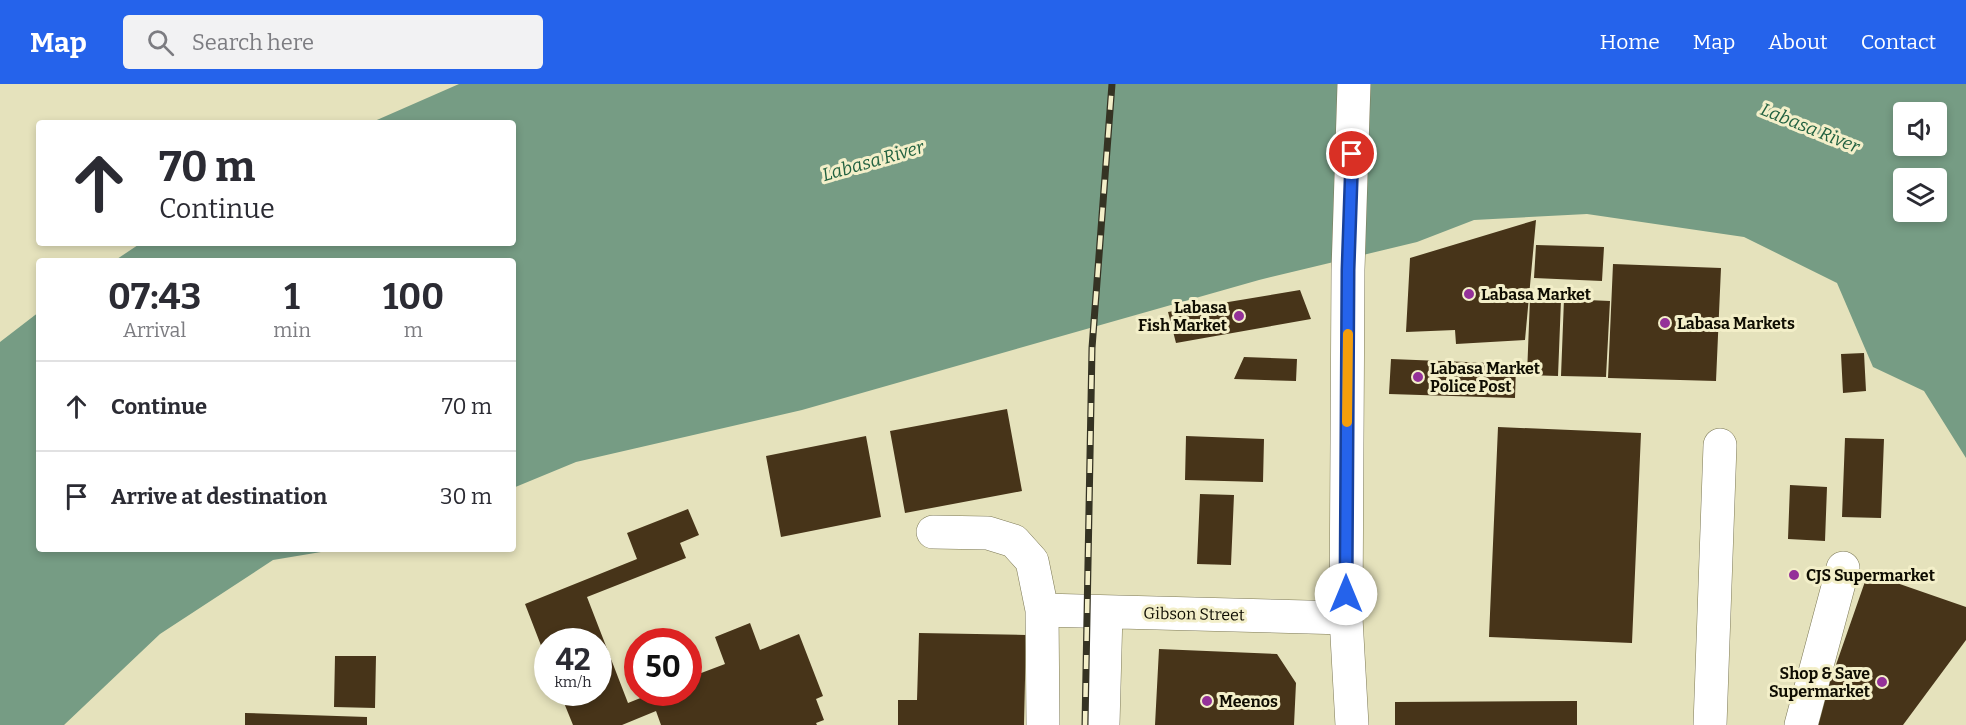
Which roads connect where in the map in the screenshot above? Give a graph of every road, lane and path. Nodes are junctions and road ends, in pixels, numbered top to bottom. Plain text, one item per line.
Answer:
1 (1354, 84) edge
2 (1719, 445) dead end
3 (933, 532) dead end
4 (1843, 568) dead end
5 (1042, 610) junction
6 (1106, 612) junction
7 (1346, 618) junction
8 (1043, 725) edge
9 (1103, 725) edge
10 (1352, 725) edge
11 (1710, 725) edge
12 (1801, 725) edge

1 - 7 main road
2 - 11 main road
3 - 5 main road
4 - 12 main road
5 - 6 main road, Gibson Street
5 - 8 main road
6 - 7 main road, Gibson Street
6 - 9 main road
7 - 10 main road

